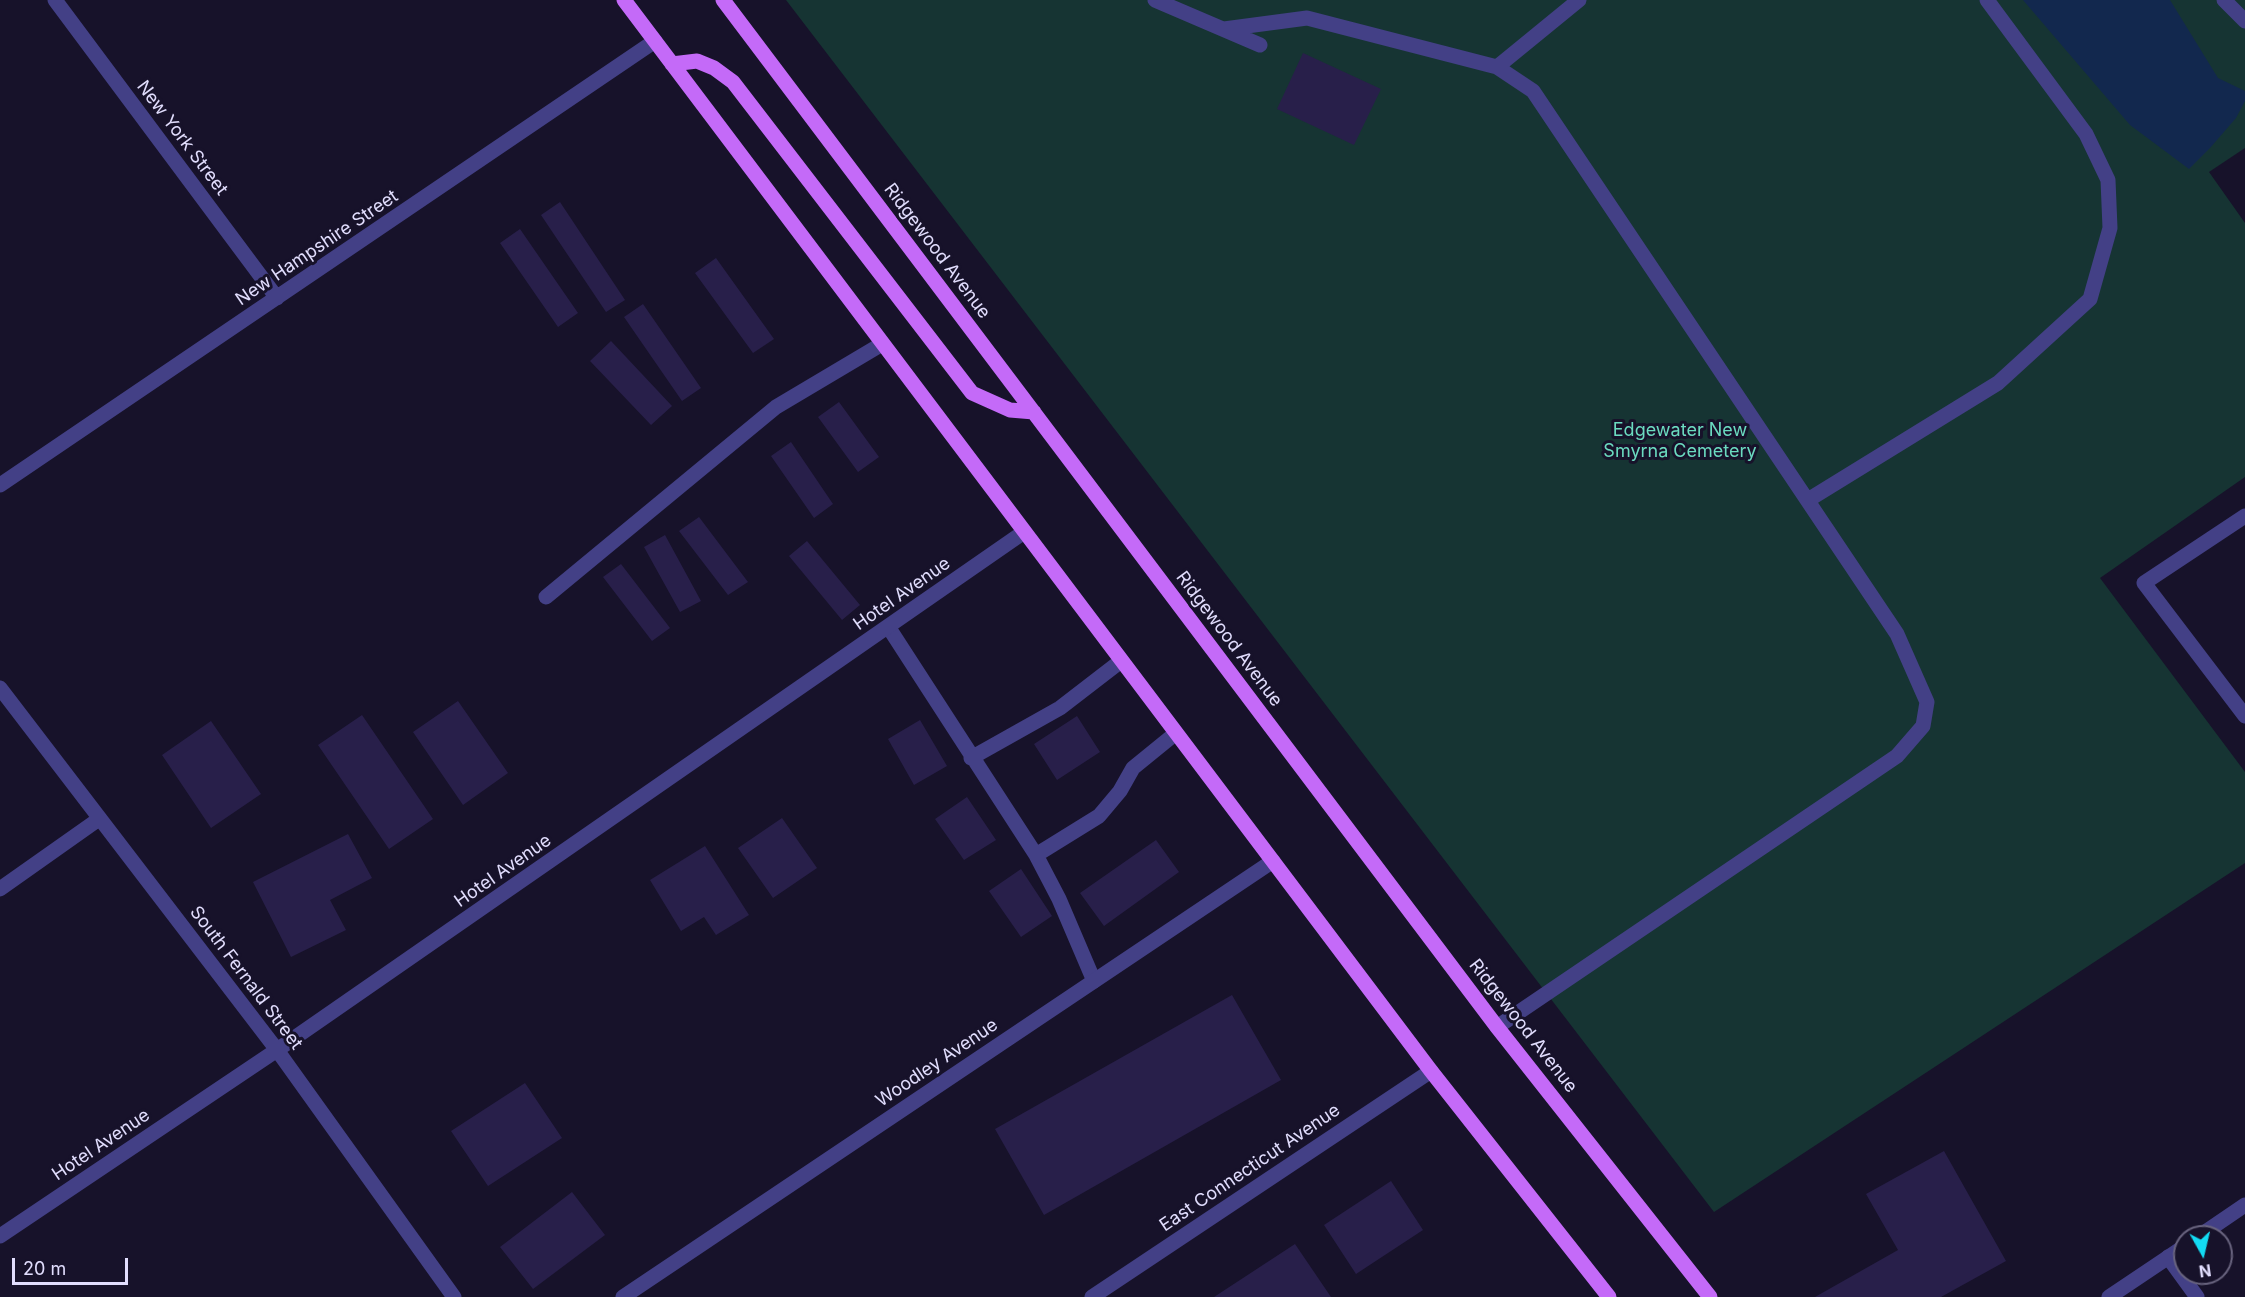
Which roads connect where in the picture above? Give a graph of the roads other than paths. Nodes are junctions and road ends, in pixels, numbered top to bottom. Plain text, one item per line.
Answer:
1 (56, 0) edge
2 (624, 0) edge
3 (723, 0) edge
4 (1155, 0) edge
5 (1579, 0) edge
6 (1986, 0) edge
7 (2224, 0) edge
8 (2245, 21) edge
9 (1224, 29) junction
10 (655, 41) junction
11 (1260, 45) dead end
12 (672, 64) junction
13 (1497, 67) junction
14 (277, 298) junction
15 (882, 344) junction
16 (1034, 412) junction
17 (0, 485) edge
18 (1808, 500) junction
19 (2245, 516) edge
20 (1024, 532) junction
21 (546, 597) dead end
22 (889, 628) junction
23 (1121, 661) junction
24 (0, 688) edge
25 (2245, 716) edge
26 (1176, 733) junction
27 (971, 758) junction
28 (99, 819) junction
29 (1035, 855) junction
30 (1273, 861) junction
31 (0, 889) edge
32 (1094, 981) junction
33 (1497, 1027) junction
34 (277, 1050) junction
35 (1431, 1071) junction
36 (2245, 1205) edge
37 (2216, 1225) edge
38 (0, 1236) edge
39 (2173, 1254) edge
40 (2168, 1257) junction
41 (454, 1297) edge
42 (623, 1297) edge
43 (1092, 1297) edge
44 (1609, 1297) edge
45 (1710, 1297) edge
46 (2109, 1297) edge
47 (2197, 1297) edge

1 - 14 street, New York Street
2 - 10 main road
3 - 16 main road, Ridgewood Avenue
4 - 9 street
5 - 13 street
6 - 18 street
7 - 8 street
9 - 11 street
9 - 13 street
10 - 12 main road
10 - 14 street, New Hampshire Street
12 - 15 main road
12 - 16 main road
13 - 18 street
14 - 17 street, New Hampshire Street
15 - 20 main road
15 - 21 street
16 - 33 main road, Ridgewood Avenue
18 - 33 street
19 - 25 street
20 - 22 street, Hotel Avenue
20 - 23 main road
22 - 27 street
22 - 34 street, Hotel Avenue
23 - 26 main road
23 - 27 street
24 - 28 street, South Fernald Street
26 - 29 street
26 - 30 main road
27 - 29 street
28 - 31 street
28 - 34 street, South Fernald Street
29 - 32 street
30 - 32 street, Woodley Avenue
30 - 35 main road
32 - 42 street, Woodley Avenue
33 - 45 main road, Ridgewood Avenue
34 - 38 street, Hotel Avenue
34 - 41 street, South Fernald Street
35 - 43 street, East Connecticut Avenue
35 - 44 main road
36 - 37 street
39 - 40 street
40 - 46 street
40 - 47 street

